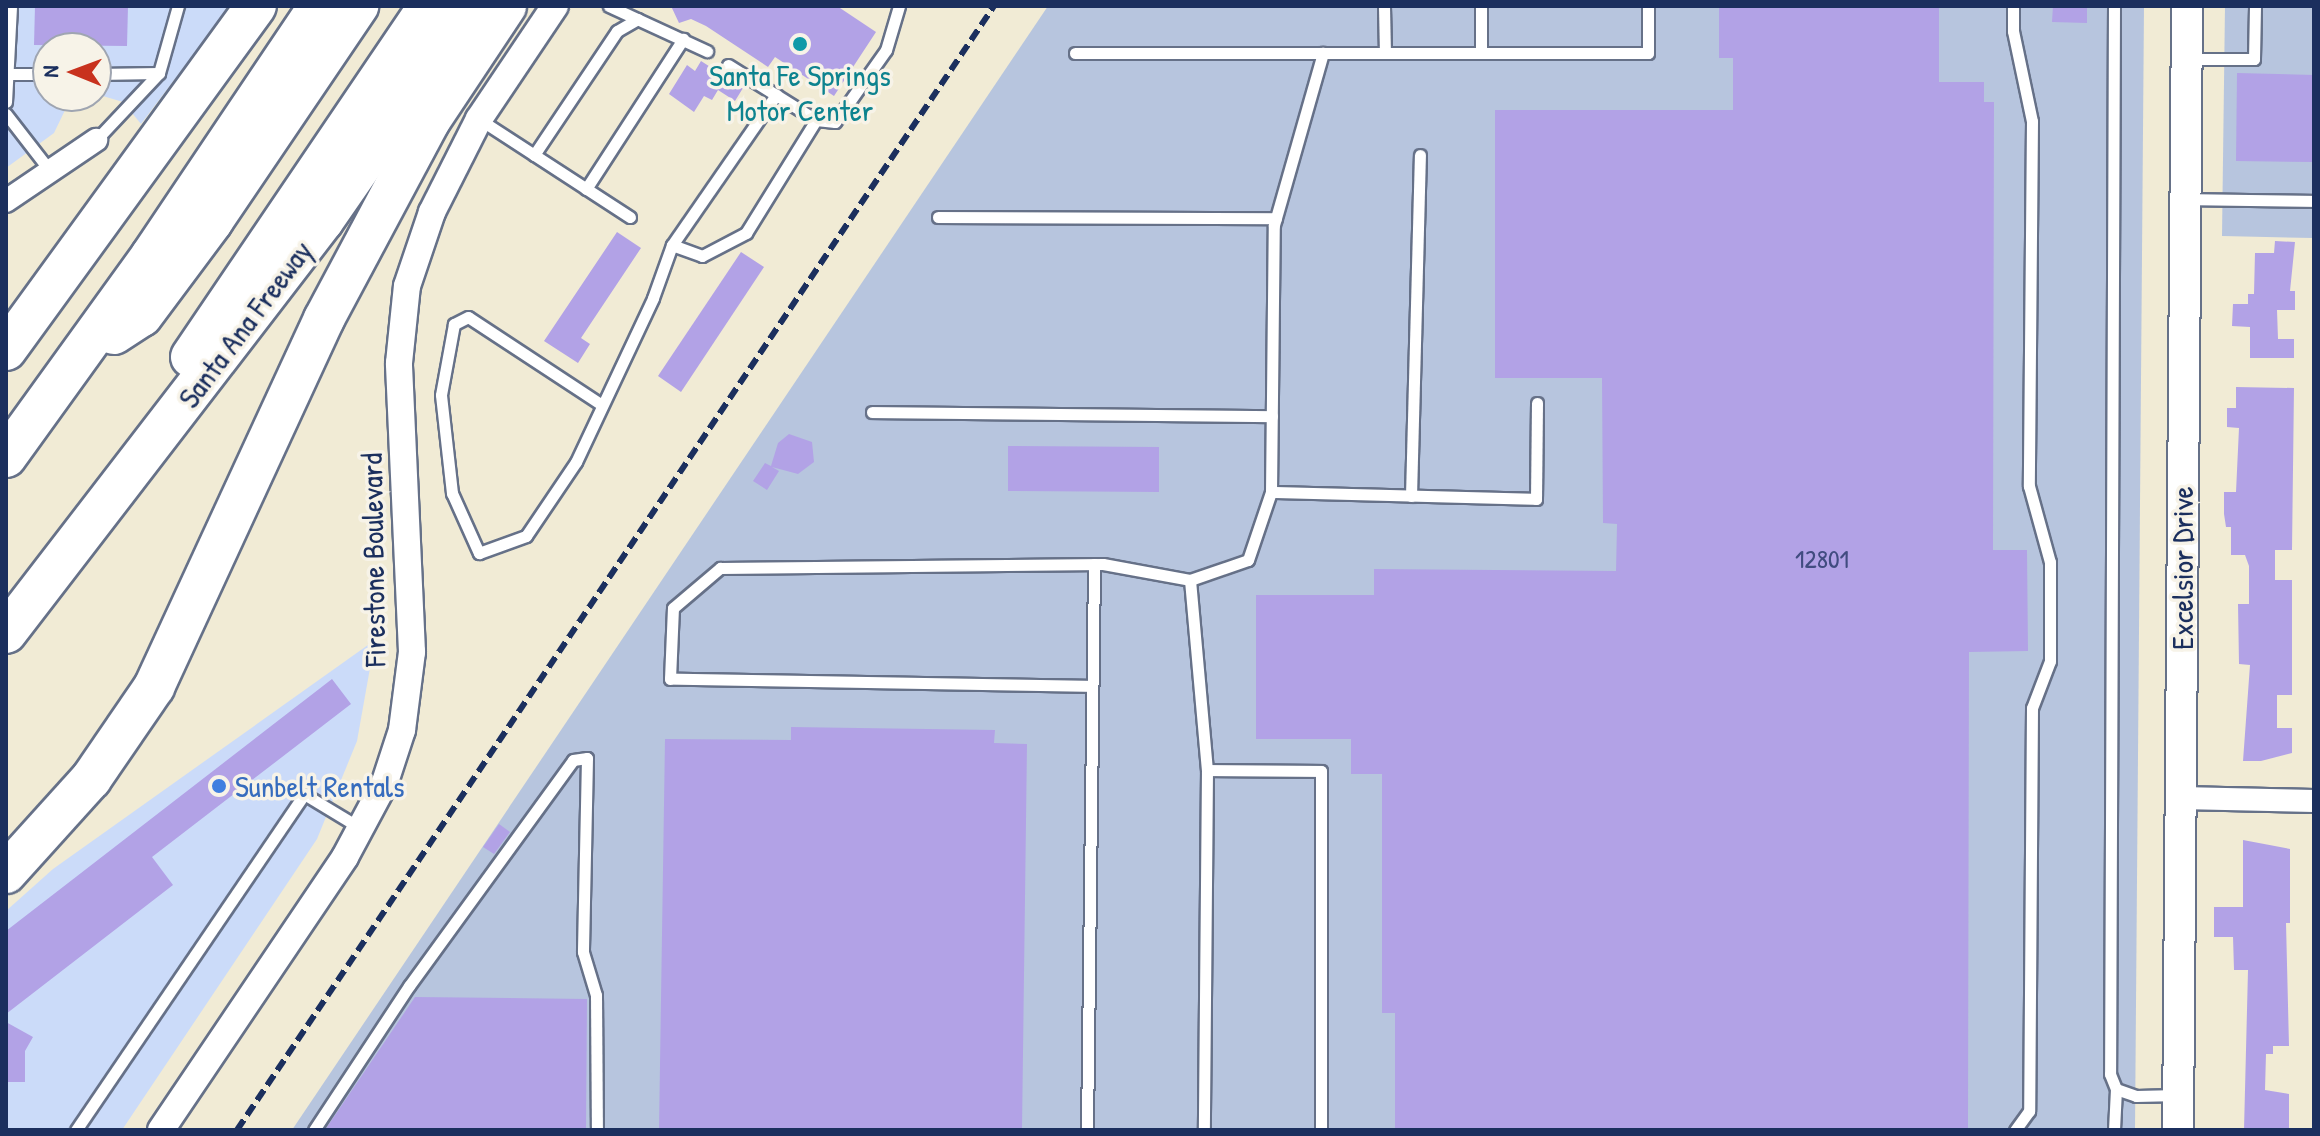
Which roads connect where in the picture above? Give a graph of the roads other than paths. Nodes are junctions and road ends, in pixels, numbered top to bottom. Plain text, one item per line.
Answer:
1 (11, 6) edge
2 (178, 6) edge
3 (256, 6) edge
4 (319, 6) edge
5 (358, 6) edge
6 (429, 6) edge
7 (472, 6) edge
8 (506, 6) edge
9 (555, 6) edge
10 (1384, 6) edge
11 (1481, 6) edge
12 (1648, 6) edge
13 (2013, 6) edge
14 (2114, 6) edge
15 (2187, 6) edge
16 (2255, 6) edge
17 (616, 7) edge
18 (901, 9) edge
19 (638, 19) junction
20 (683, 39) junction
21 (707, 51) dead end
22 (1075, 53) dead end
23 (1323, 53) junction
24 (1385, 53) junction
25 (1481, 53) junction
26 (2186, 59) junction
27 (728, 65) dead end
28 (159, 73) junction
29 (7, 74) edge
30 (32, 74) edge
31 (112, 74) edge
32 (776, 95) junction
33 (6, 102) edge
34 (6, 114) edge
35 (479, 119) junction
36 (816, 120) junction
37 (96, 140) joint
38 (534, 155) junction
39 (1420, 155) dead end
40 (50, 171) junction
41 (586, 189) junction
42 (2184, 199) junction
43 (6, 201) edge
44 (2314, 201) edge
45 (630, 217) dead end
46 (938, 217) dead end
47 (1276, 218) junction
48 (672, 245) junction
49 (6, 350) edge
50 (78, 358) junction
51 (1537, 403) dead end
52 (185, 404) junction
53 (602, 405) junction
54 (872, 412) dead end
55 (1272, 416) junction
56 (6, 457) edge
57 (1271, 492) junction
58 (1411, 496) junction
59 (1094, 564) junction
60 (1190, 580) junction
61 (6, 633) edge
62 (1092, 686) junction
63 (1207, 770) junction
64 (2181, 798) junction
65 (2314, 801) edge
66 (362, 829) junction
67 (6, 873) edge
68 (2116, 1089) junction
69 (2178, 1095) junction
70 (76, 1130) edge
71 (161, 1130) edge
72 (314, 1130) edge
73 (597, 1130) edge
74 (1087, 1130) edge
75 (1204, 1130) edge
76 (1321, 1130) edge
77 (2015, 1130) edge
78 (2114, 1130) edge
79 (2178, 1130) edge

1 - 29 lane
2 - 28 lane
3 - 49 highway
4 - 50 highway
5 - 50 highway
6 - 52 highway
7 - 52 highway, Santa Ana Freeway
8 - 67 highway
9 - 35 street, Firestone Boulevard
10 - 24 lane
11 - 25 lane
12 - 25 lane
13 - 77 lane
14 - 68 lane
15 - 26 main road, Excelsior Drive
16 - 26 lane
17 - 19 lane
18 - 36 lane
19 - 20 lane
19 - 38 lane
20 - 21 lane
20 - 41 lane
22 - 23 lane
23 - 24 lane
23 - 47 lane
24 - 25 lane
26 - 42 main road, Excelsior Drive
27 - 32 lane
28 - 31 lane
28 - 37 lane
29 - 30 lane
29 - 33 lane
32 - 36 lane
32 - 48 lane
34 - 40 lane
35 - 38 lane
35 - 66 street, Firestone Boulevard
36 - 48 lane
37 - 40 street
38 - 41 lane
39 - 58 lane
40 - 43 street
41 - 45 lane
42 - 44 lane
42 - 64 main road, Excelsior Drive
46 - 47 lane
47 - 55 lane
48 - 53 lane
50 - 56 highway
51 - 58 lane
52 - 61 highway, Santa Ana Freeway
53 - 53 lane
54 - 55 lane
55 - 57 lane
57 - 58 lane
57 - 60 lane
59 - 60 lane
59 - 62 lane
59 - 62 lane
60 - 63 lane
62 - 74 lane
63 - 75 lane
63 - 76 lane
64 - 65 street
64 - 69 main road, Excelsior Drive
66 - 70 lane
66 - 71 street, Firestone Boulevard
68 - 69 lane
68 - 78 lane
69 - 79 main road, Excelsior Drive
72 - 73 lane

